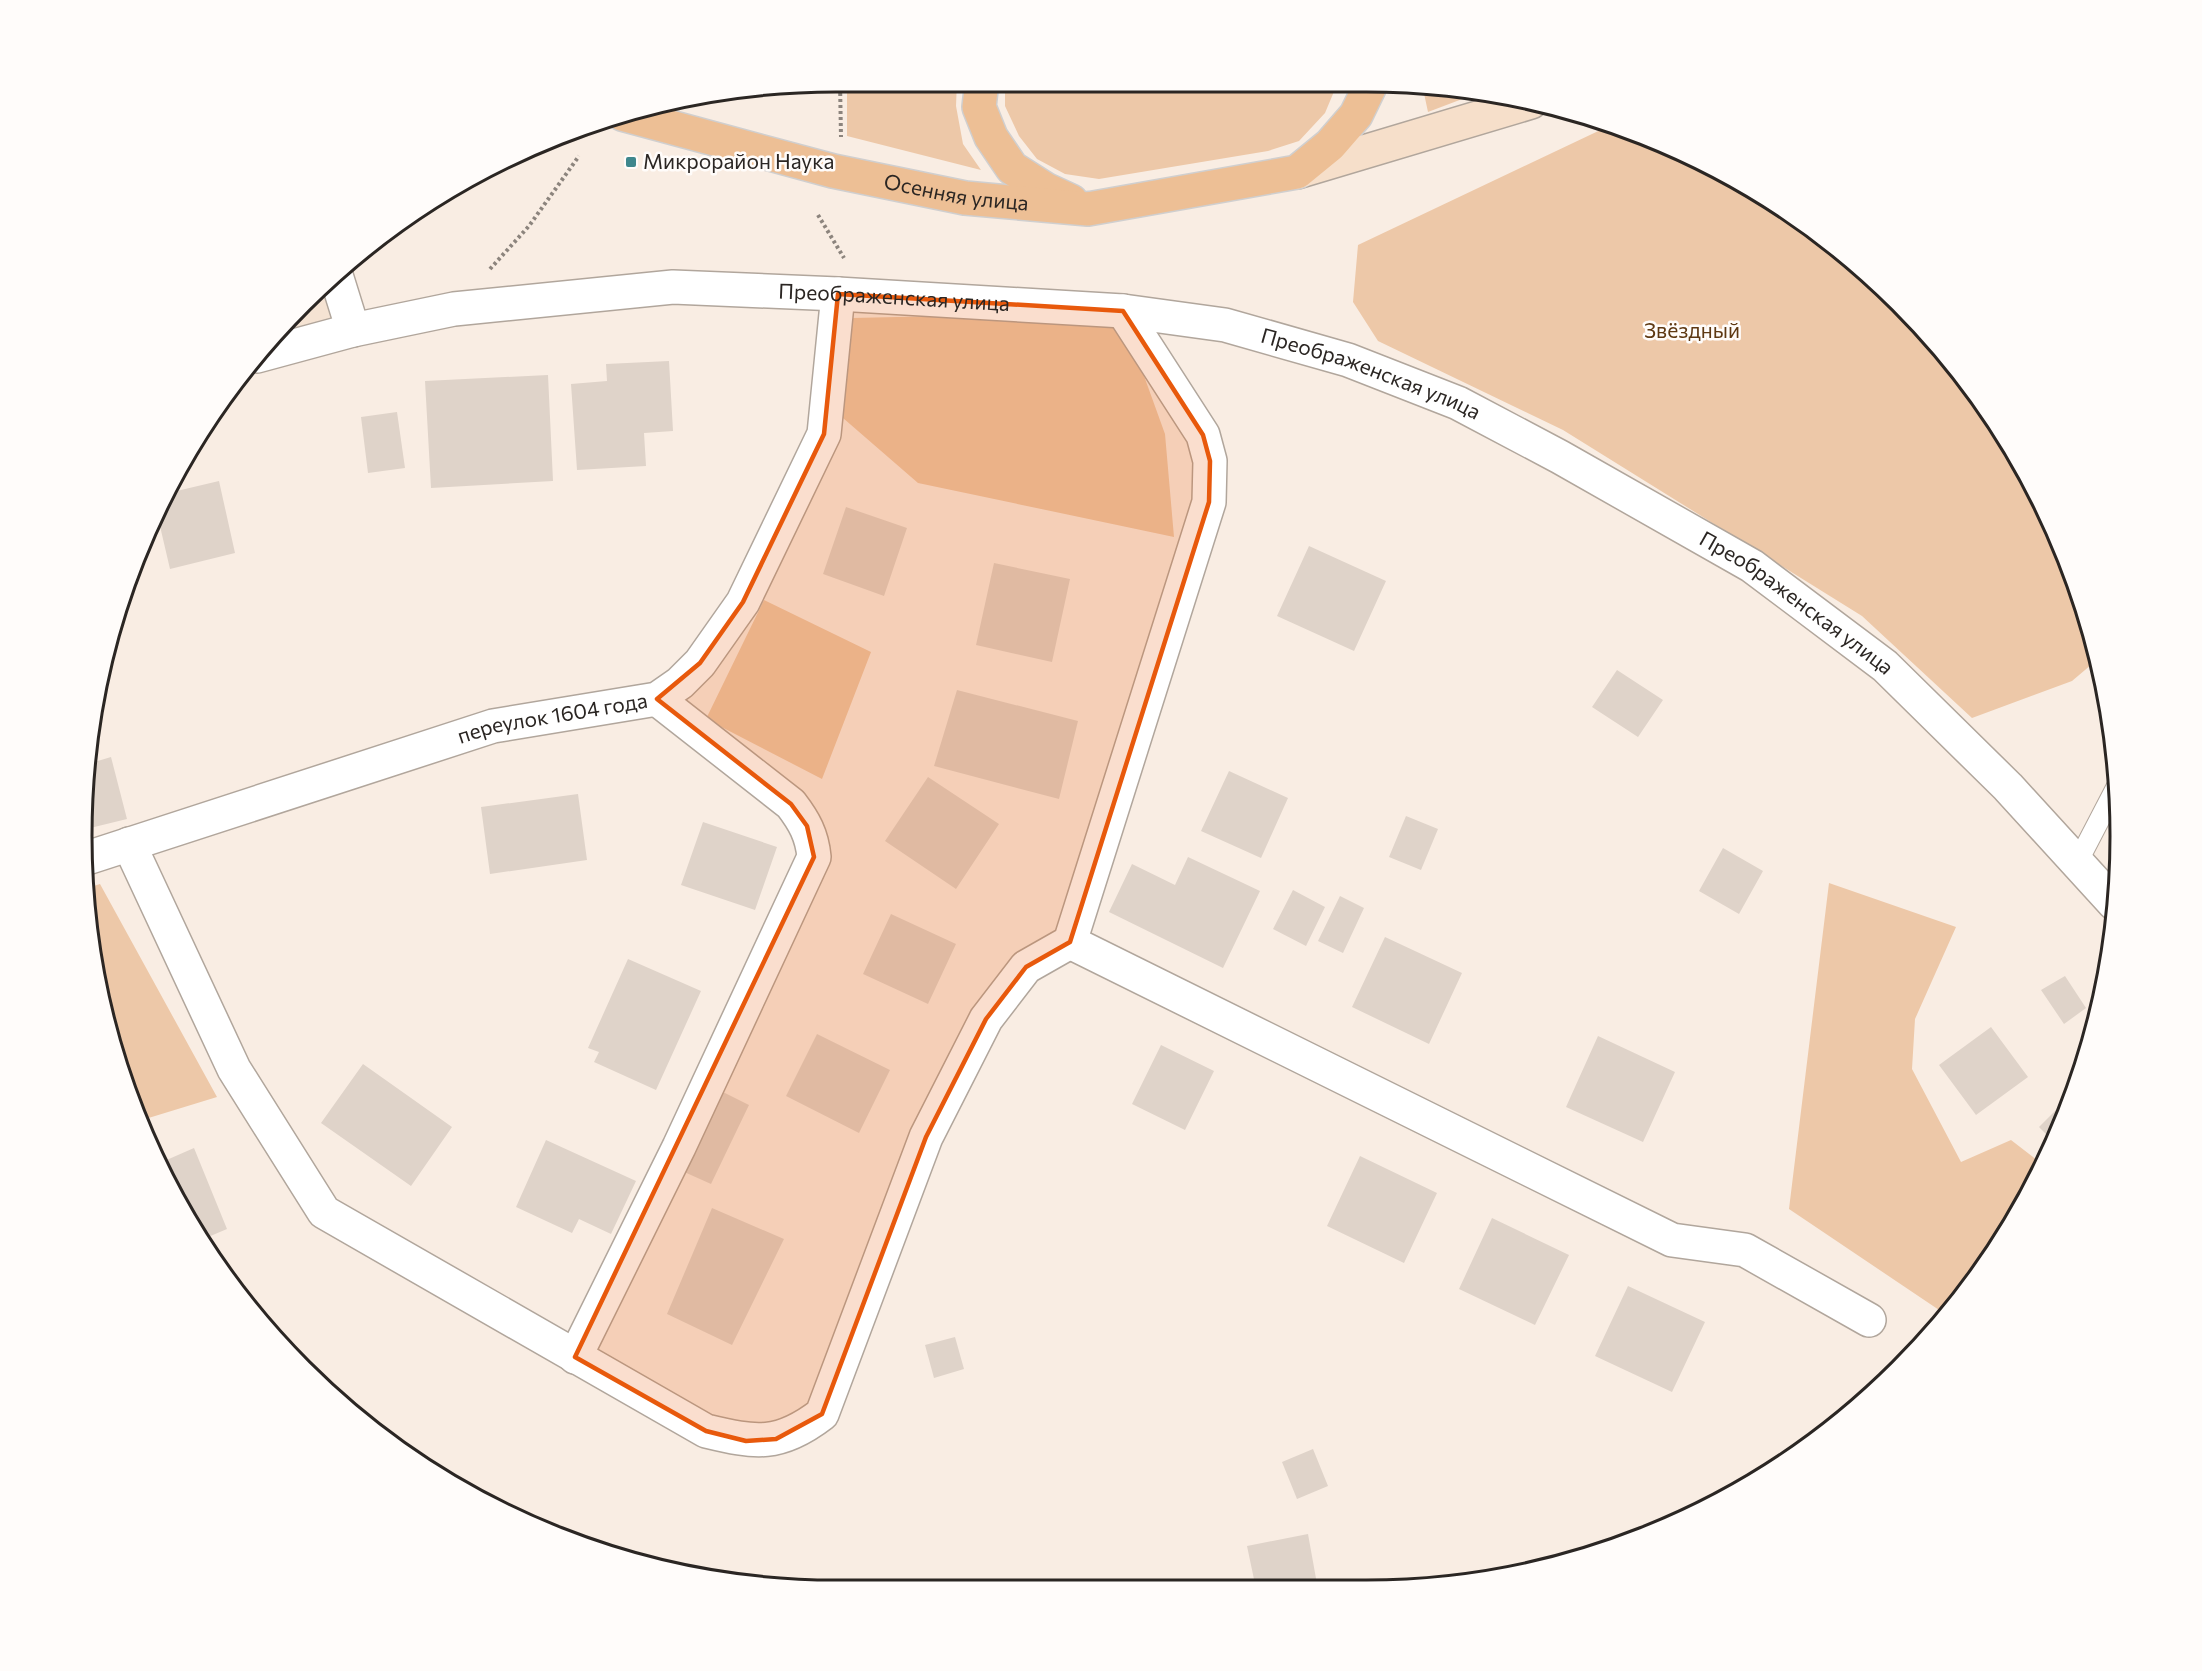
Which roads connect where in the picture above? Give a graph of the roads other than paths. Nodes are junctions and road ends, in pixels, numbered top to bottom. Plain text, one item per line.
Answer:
1 (981, 92) edge
2 (1367, 92) edge
3 (1515, 107) edge
4 (638, 119) edge
5 (1296, 171) junction
6 (1088, 209) junction
7 (338, 282) edge
8 (838, 294) junction
9 (1123, 311) junction
10 (353, 330) junction
11 (270, 352) edge
12 (657, 699) junction
13 (2109, 801) edge
14 (129, 844) junction
15 (92, 856) edge
16 (2077, 863) junction
17 (2108, 896) edge
18 (1070, 942) junction
19 (1869, 1320) dead end
20 (575, 1356) junction

1 - 6 main road
2 - 5 main road
3 - 5 main road
4 - 6 main road, Осенняя улица
5 - 6 main road, Осенняя улица
7 - 10 street
8 - 9 street, Преображенская улица
8 - 10 street, Преображенская улица
8 - 12 street, переулок 1604 года
9 - 16 street, Преображенская улица
9 - 18 street
10 - 11 street, Преображенская улица
12 - 14 street, переулок 1604 года
12 - 20 street
13 - 16 lane
14 - 15 street, переулок 1604 года
14 - 20 street
16 - 17 street, Преображенская улица
18 - 19 street
18 - 20 street

